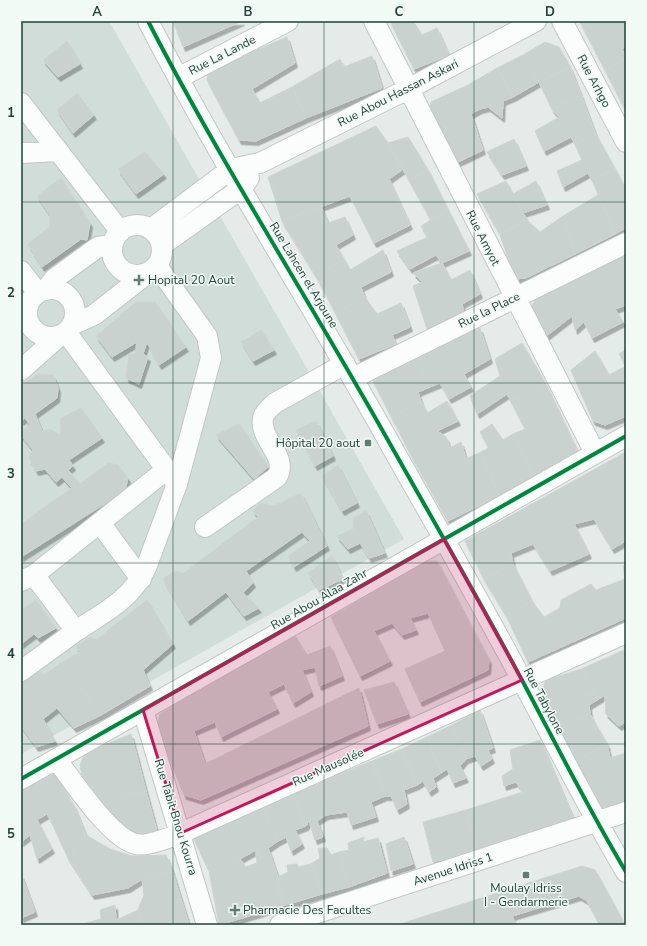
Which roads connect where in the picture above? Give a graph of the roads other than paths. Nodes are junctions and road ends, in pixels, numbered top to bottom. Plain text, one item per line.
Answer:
1 (148, 21) edge
2 (288, 21) edge
3 (374, 21) edge
4 (536, 21) edge
5 (562, 21) edge
6 (178, 78) junction
7 (408, 89) junction
8 (21, 103) edge
9 (626, 142) edge
10 (58, 151) junction
11 (21, 153) edge
12 (260, 163) junction
13 (231, 169) junction
14 (242, 188) junction
15 (151, 229) junction
16 (116, 238) junction
17 (626, 243) edge
18 (162, 245) junction
19 (154, 269) junction
20 (21, 271) edge
21 (34, 297) edge
22 (514, 298) junction
23 (65, 331) junction
24 (21, 370) edge
25 (349, 371) junction
26 (626, 436) edge
27 (595, 453) junction
28 (172, 477) junction
29 (100, 523) junction
30 (205, 527) dead end
31 (444, 539) junction
32 (28, 578) edge
33 (141, 579) junction
34 (76, 631) junction
35 (626, 633) edge
36 (21, 671) edge
37 (522, 680) junction
38 (143, 710) junction
39 (56, 759) junction
40 (21, 779) edge
41 (626, 812) edge
42 (597, 823) junction
43 (181, 833) junction
44 (626, 872) edge
45 (207, 925) edge
46 (280, 925) edge

1 - 6 street, Rue Lahcen el Arjoune
2 - 6 street, Rue La Lande
3 - 7 street, Rue Amyot
4 - 7 street, Rue Abou Hassan Askari
5 - 9 street, Rue Arhgo
6 - 13 street, Rue Lahcen el Arjoune
7 - 12 street, Rue Abou Hassan Askari
7 - 22 street, Rue Amyot
8 - 10 street
10 - 11 street
10 - 16 street
12 - 13 street, Rue Abou Hassan Askari
12 - 14 street, Rue Abou Hassan Askari
13 - 14 street, Rue Lahcen el Arjoune
13 - 15 street
14 - 18 street, Rue Abou Hassan Askari
14 - 25 street, Rue Lahcen el Arjoune
15 - 16 street
15 - 18 street
16 - 19 street
16 - 21 street
17 - 22 street, Rue la Place
18 - 19 street
19 - 23 street
19 - 28 street
20 - 21 street
21 - 23 street
21 - 23 street
22 - 25 street, Rue la Place
22 - 27 street, Rue Amyot
23 - 24 street
23 - 28 street
25 - 30 street, Rue la Place
25 - 31 street, Rue Lahcen el Arjoune
26 - 27 street, Rue Abou Alaa Zahr
27 - 31 street, Rue Abou Alaa Zahr
28 - 29 street
28 - 33 street
29 - 32 street
29 - 33 street
31 - 37 street, Rue Tabylone
31 - 38 street, Rue Abou Alaa Zahr
32 - 34 street
33 - 34 street
34 - 36 street
35 - 37 street, Rue Mausolée
37 - 42 street, Rue Tabylone
37 - 43 street, Rue Mausolée
38 - 39 street, Rue Abou Alaa Zahr
38 - 43 street, Rue Tabit Bnou Kourra
39 - 40 street, Rue Abou Alaa Zahr
39 - 43 street, Rue Mausolée
41 - 42 street, Avenue Idriss 1
42 - 44 street, Rue Tabylone
42 - 46 street, Avenue Idriss 1
43 - 45 street, Rue Tabit Bnou Kourra

